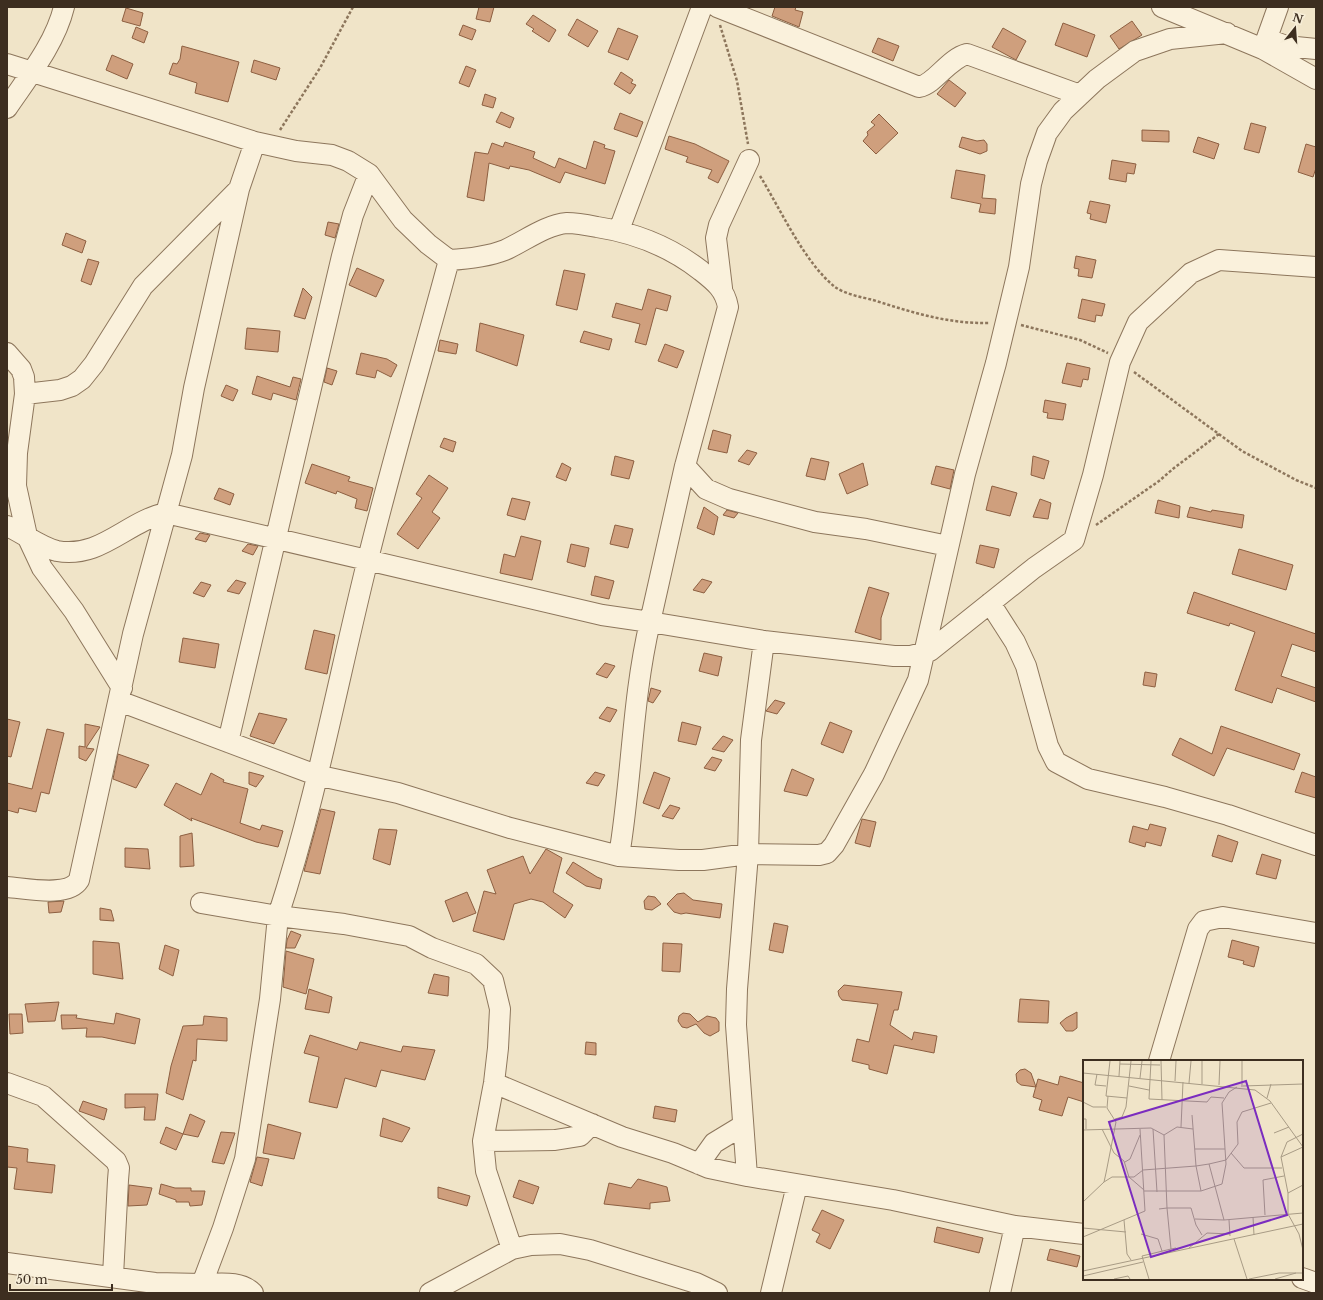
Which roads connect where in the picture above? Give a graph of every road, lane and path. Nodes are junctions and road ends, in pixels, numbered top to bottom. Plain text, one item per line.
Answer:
1 (64, 7) edge
2 (353, 7) edge
3 (702, 7) edge
4 (1162, 7) edge
5 (1278, 7) edge
6 (718, 14) edge
7 (1227, 33) junction
8 (1265, 44) junction
9 (1316, 49) edge
10 (7, 64) edge
11 (33, 71) junction
12 (1316, 79) edge
13 (1080, 95) junction
14 (7, 108) edge
15 (262, 144) junction
16 (749, 160) junction
17 (369, 174) junction
18 (239, 189) junction
19 (619, 230) junction
20 (449, 260) junction
21 (1316, 267) edge
22 (722, 288) junction
23 (1006, 322) junction
24 (7, 353) edge
25 (1120, 362) junction
26 (25, 394) junction
27 (1219, 434) junction
28 (684, 466) junction
29 (1316, 488) edge
30 (166, 513) junction
31 (7, 526) edge
32 (27, 536) junction
33 (276, 539) junction
34 (1074, 540) junction
35 (948, 546) junction
36 (367, 561) junction
37 (990, 603) junction
38 (650, 622) junction
39 (764, 641) junction
40 (924, 653) junction
41 (120, 694) junction
42 (228, 742) junction
43 (316, 775) junction
44 (1316, 845) edge
45 (748, 854) junction
46 (619, 856) junction
47 (7, 887) edge
48 (201, 903) dead end
49 (278, 916) junction
50 (1316, 933) edge
51 (1159, 1060) edge
52 (7, 1083) edge
53 (494, 1083) junction
54 (592, 1124) junction
55 (742, 1126) junction
56 (483, 1141) junction
57 (699, 1164) junction
58 (747, 1176) junction
59 (796, 1185) junction
60 (1015, 1226) junction
61 (1083, 1234) edge
62 (512, 1249) junction
63 (7, 1263) edge
64 (113, 1276) junction
65 (1303, 1278) edge
66 (1316, 1282) edge
67 (202, 1284) junction
68 (253, 1293) edge
69 (430, 1293) edge
70 (717, 1293) edge
71 (771, 1293) edge
72 (1000, 1293) edge

1 - 11 street
2 - 15 path
3 - 19 street
4 - 7 street
5 - 8 street
6 - 13 street
6 - 16 path
7 - 8 street
7 - 13 street
8 - 9 street
8 - 12 street
10 - 11 street
11 - 14 street
11 - 15 street
13 - 23 street
15 - 17 street
15 - 18 street
16 - 22 street
16 - 23 path
17 - 20 street
17 - 33 street
18 - 26 street
18 - 30 street
19 - 20 street
19 - 22 street
20 - 36 street
21 - 25 street
22 - 28 street
23 - 25 path
23 - 35 street
24 - 26 street
25 - 27 path
25 - 34 street
26 - 32 street
27 - 29 path
27 - 34 path
28 - 35 street
28 - 38 street
30 - 32 street
30 - 33 street
30 - 41 street
31 - 32 street
32 - 41 street
33 - 36 street
33 - 42 street
34 - 37 street
35 - 40 street
36 - 38 street
36 - 43 street
37 - 40 street
37 - 44 street
38 - 39 street
38 - 46 street
39 - 40 street
39 - 45 street
40 - 45 street
41 - 42 street
41 - 47 street
42 - 43 street
43 - 46 street
43 - 49 street
45 - 46 street
45 - 55 street
48 - 49 street
49 - 53 street
49 - 67 street
50 - 51 street
52 - 64 street
53 - 54 street
53 - 56 street
54 - 56 street
54 - 57 street
55 - 57 street
55 - 58 street
56 - 62 street
57 - 58 street
58 - 59 street
59 - 60 street
59 - 71 street
60 - 61 street
60 - 72 street
62 - 69 street
62 - 70 street
63 - 64 street
64 - 67 street
65 - 66 street
67 - 68 street

